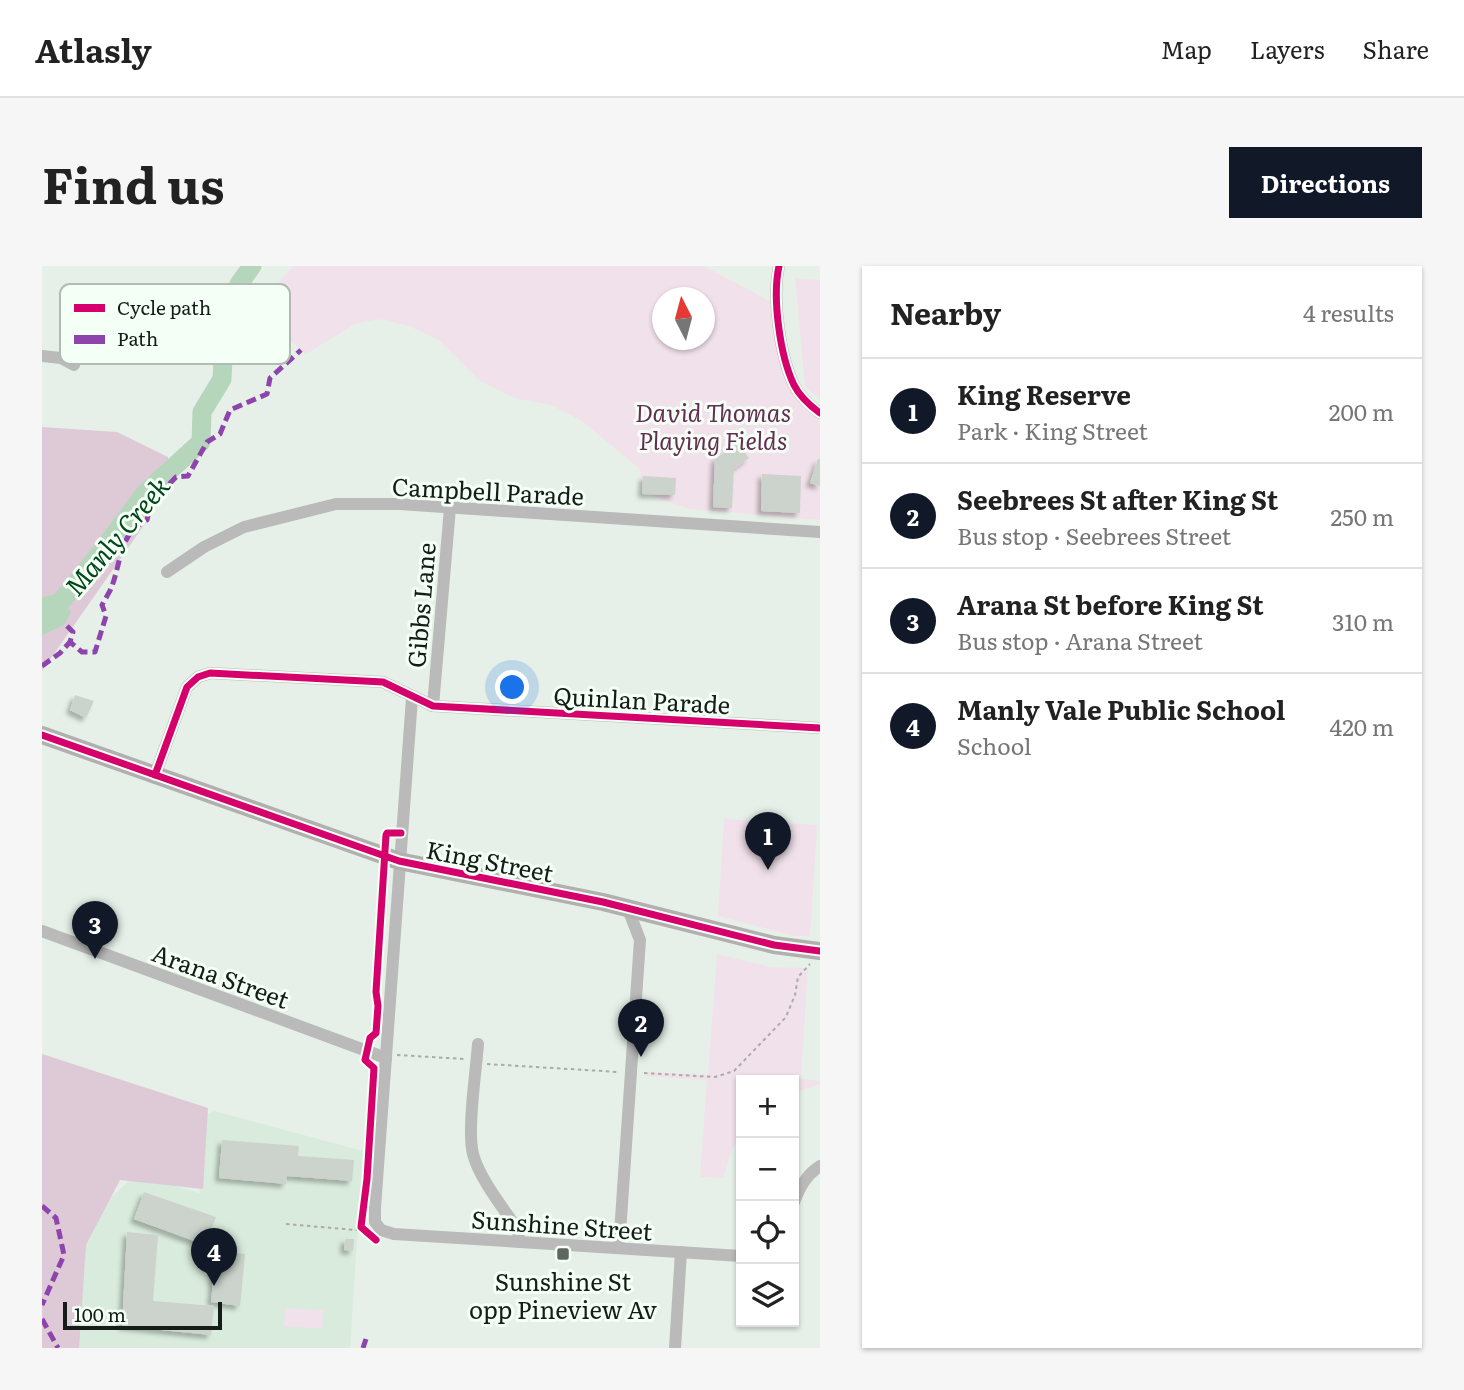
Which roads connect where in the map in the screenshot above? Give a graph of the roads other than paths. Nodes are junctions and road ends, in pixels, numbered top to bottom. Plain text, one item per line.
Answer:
1 (779, 270) edge
2 (42, 356) edge
3 (60, 358) edge
4 (820, 413) edge
5 (450, 508) junction
6 (820, 532) edge
7 (167, 572) dead end
8 (412, 698) junction
9 (432, 706) junction
10 (820, 728) edge
11 (42, 735) edge
12 (155, 775) junction
13 (399, 861) junction
14 (628, 909) junction
15 (659, 916) junction
16 (42, 931) edge
17 (640, 940) junction
18 (817, 956) edge
19 (478, 1044) dead end
20 (386, 1056) junction
21 (820, 1167) edge
22 (794, 1201) edge
23 (519, 1242) junction
24 (619, 1248) junction
25 (681, 1252) junction
26 (736, 1256) edge
27 (675, 1348) edge

1 - 4 street
2 - 3 street
5 - 6 street, Campbell Parade
5 - 7 street, Campbell Parade
5 - 9 street, Gibbs Lane
8 - 9 street, Quinlan Parade
8 - 12 street, Quinlan Parade
8 - 13 street
9 - 10 street, Quinlan Parade
11 - 12 street, King Street
12 - 13 street, King Street
13 - 14 street, King Street
13 - 20 street
14 - 15 street, King Street
14 - 17 street
15 - 17 street
15 - 18 street, King Street
16 - 20 street, Arana Street
17 - 24 street
19 - 23 street
20 - 23 street, Sunshine Street
21 - 22 street
23 - 24 street, Sunshine Street
24 - 25 street, Sunshine Street
25 - 26 street, Sunshine Street
25 - 27 street

